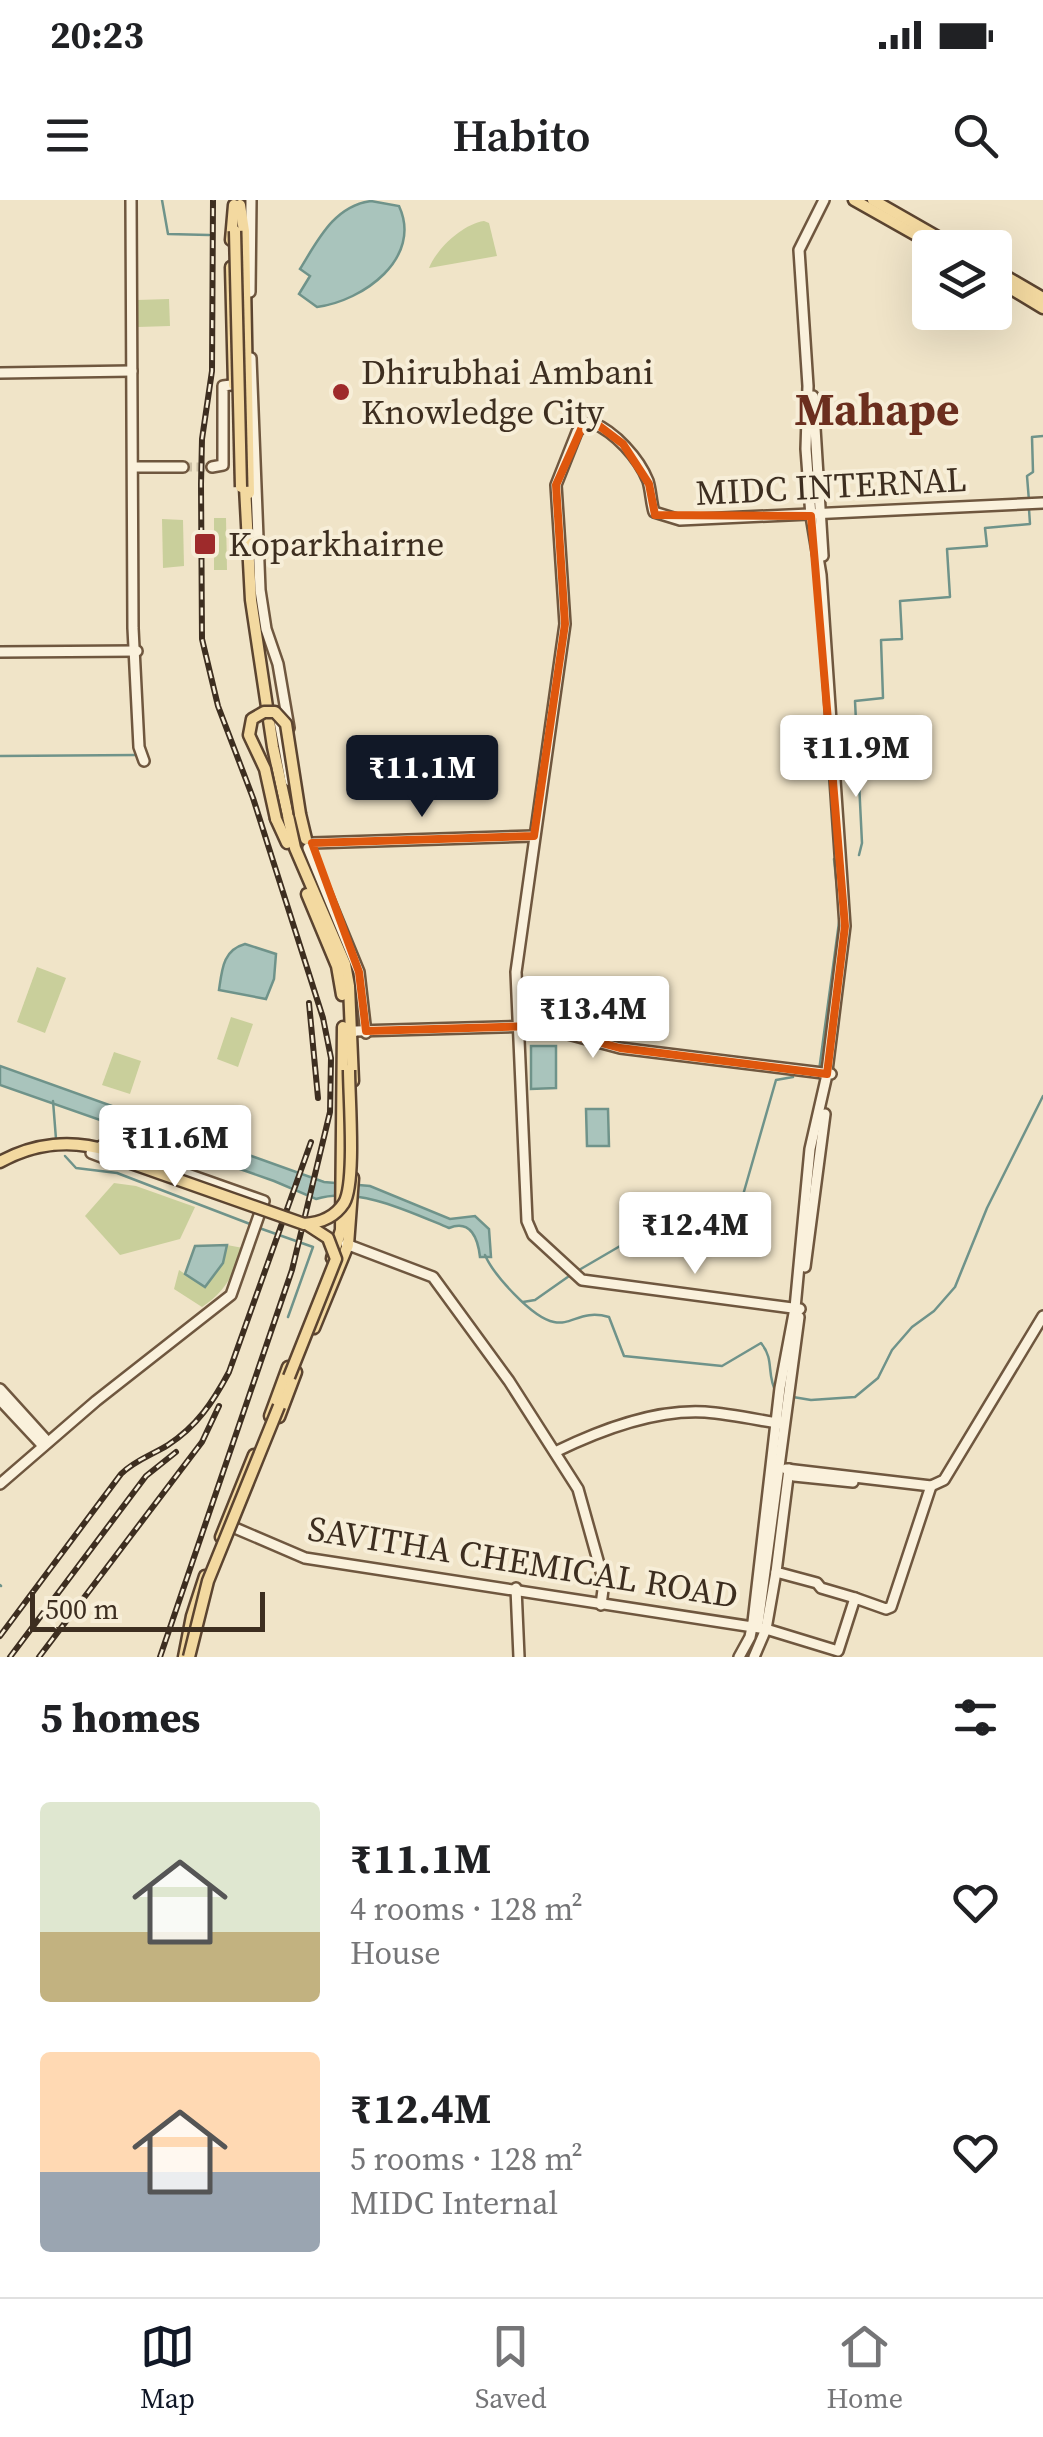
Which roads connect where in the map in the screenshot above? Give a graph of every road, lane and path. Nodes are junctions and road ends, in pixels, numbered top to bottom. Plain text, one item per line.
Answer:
1 (131, 200) edge
2 (826, 200) edge
3 (854, 200) edge
4 (864, 200) edge
5 (873, 200) edge
6 (883, 200) edge
7 (240, 202) edge
8 (916, 230) edge
9 (926, 230) edge
10 (935, 230) edge
11 (912, 233) edge
12 (1012, 282) edge
13 (1043, 300) edge
14 (132, 371) junction
15 (0, 372) edge
16 (244, 381) junction
17 (133, 467) junction
18 (182, 467) tunnel mouth
19 (212, 467) dead end
20 (1034, 503) edge
21 (245, 510) junction
22 (815, 516) junction
23 (136, 651) junction
24 (0, 652) edge
25 (143, 757) dead end
26 (534, 836) junction
27 (289, 837) junction
28 (306, 843) junction
29 (300, 861) junction
30 (312, 886) junction
31 (328, 895) junction
32 (519, 1029) junction
33 (366, 1033) junction
34 (347, 1034) junction
35 (347, 1070) junction
36 (828, 1076) junction
37 (92, 1149) junction
38 (108, 1153) junction
39 (0, 1162) edge
40 (0, 1170) edge
41 (259, 1216) junction
42 (304, 1224) junction
43 (343, 1244) junction
44 (797, 1309) junction
45 (1043, 1316) edge
46 (1043, 1324) edge
47 (291, 1378) junction
48 (0, 1389) edge
49 (0, 1400) edge
50 (277, 1405) junction
51 (782, 1423) junction
52 (44, 1442) junction
53 (555, 1452) junction
54 (780, 1471) junction
55 (0, 1481) edge
56 (930, 1489) junction
57 (231, 1524) junction
58 (776, 1572) junction
59 (516, 1589) junction
60 (855, 1598) junction
61 (601, 1602) junction
62 (757, 1626) junction
63 (837, 1654) edge
64 (189, 1657) edge
65 (519, 1657) edge
66 (742, 1657) edge
67 (754, 1657) edge

1 - 14 street
2 - 22 street
3 - 11 main road
4 - 8 main road
5 - 9 main road
6 - 10 main road
7 - 16 main road
7 - 21 main road, bridge
12 - 13 main road
14 - 15 street
14 - 17 street
16 - 19 street
16 - 21 main road
16 - 28 street
17 - 18 street
17 - 23 street
20 - 22 street, MIDC INTERNAL
21 - 27 main road
22 - 26 street, MIDC INTERNAL
22 - 36 street
23 - 24 street
23 - 25 street
26 - 28 street
26 - 32 street, MIDC INTERNAL
27 - 28 main road
27 - 28 main road, bridge
27 - 29 main road
27 - 34 main road
28 - 29 main road
28 - 31 street
29 - 30 main road
30 - 31 street
30 - 34 main road
31 - 33 street
32 - 33 street
32 - 36 street
32 - 44 street, MIDC INTERNAL
33 - 34 street
34 - 35 main road
34 - 43 main road, bridge
35 - 38 main road, bridge
35 - 42 main road, bridge
36 - 44 street
37 - 38 main road
37 - 39 main road
37 - 40 main road
37 - 41 street
37 - 41 street
38 - 42 main road, bridge
41 - 52 street
42 - 47 main road, bridge
43 - 47 main road
43 - 50 main road
43 - 53 street
44 - 51 street
44 - 51 street
45 - 56 street
46 - 56 street
47 - 50 main road
47 - 57 main road
48 - 52 street
49 - 52 street
50 - 57 main road
50 - 64 main road, bridge
51 - 53 street
51 - 54 street
52 - 55 street
53 - 61 street
54 - 56 street
54 - 58 street
54 - 62 street
56 - 60 street
57 - 59 street, SAVITHA CHEMICAL ROAD
57 - 64 main road
58 - 60 street
58 - 62 street
59 - 61 street, SAVITHA CHEMICAL ROAD
59 - 65 street
60 - 63 street
61 - 62 street, SAVITHA CHEMICAL ROAD
62 - 63 street, SAVITHA CHEMICAL ROAD
62 - 66 street
62 - 67 street

